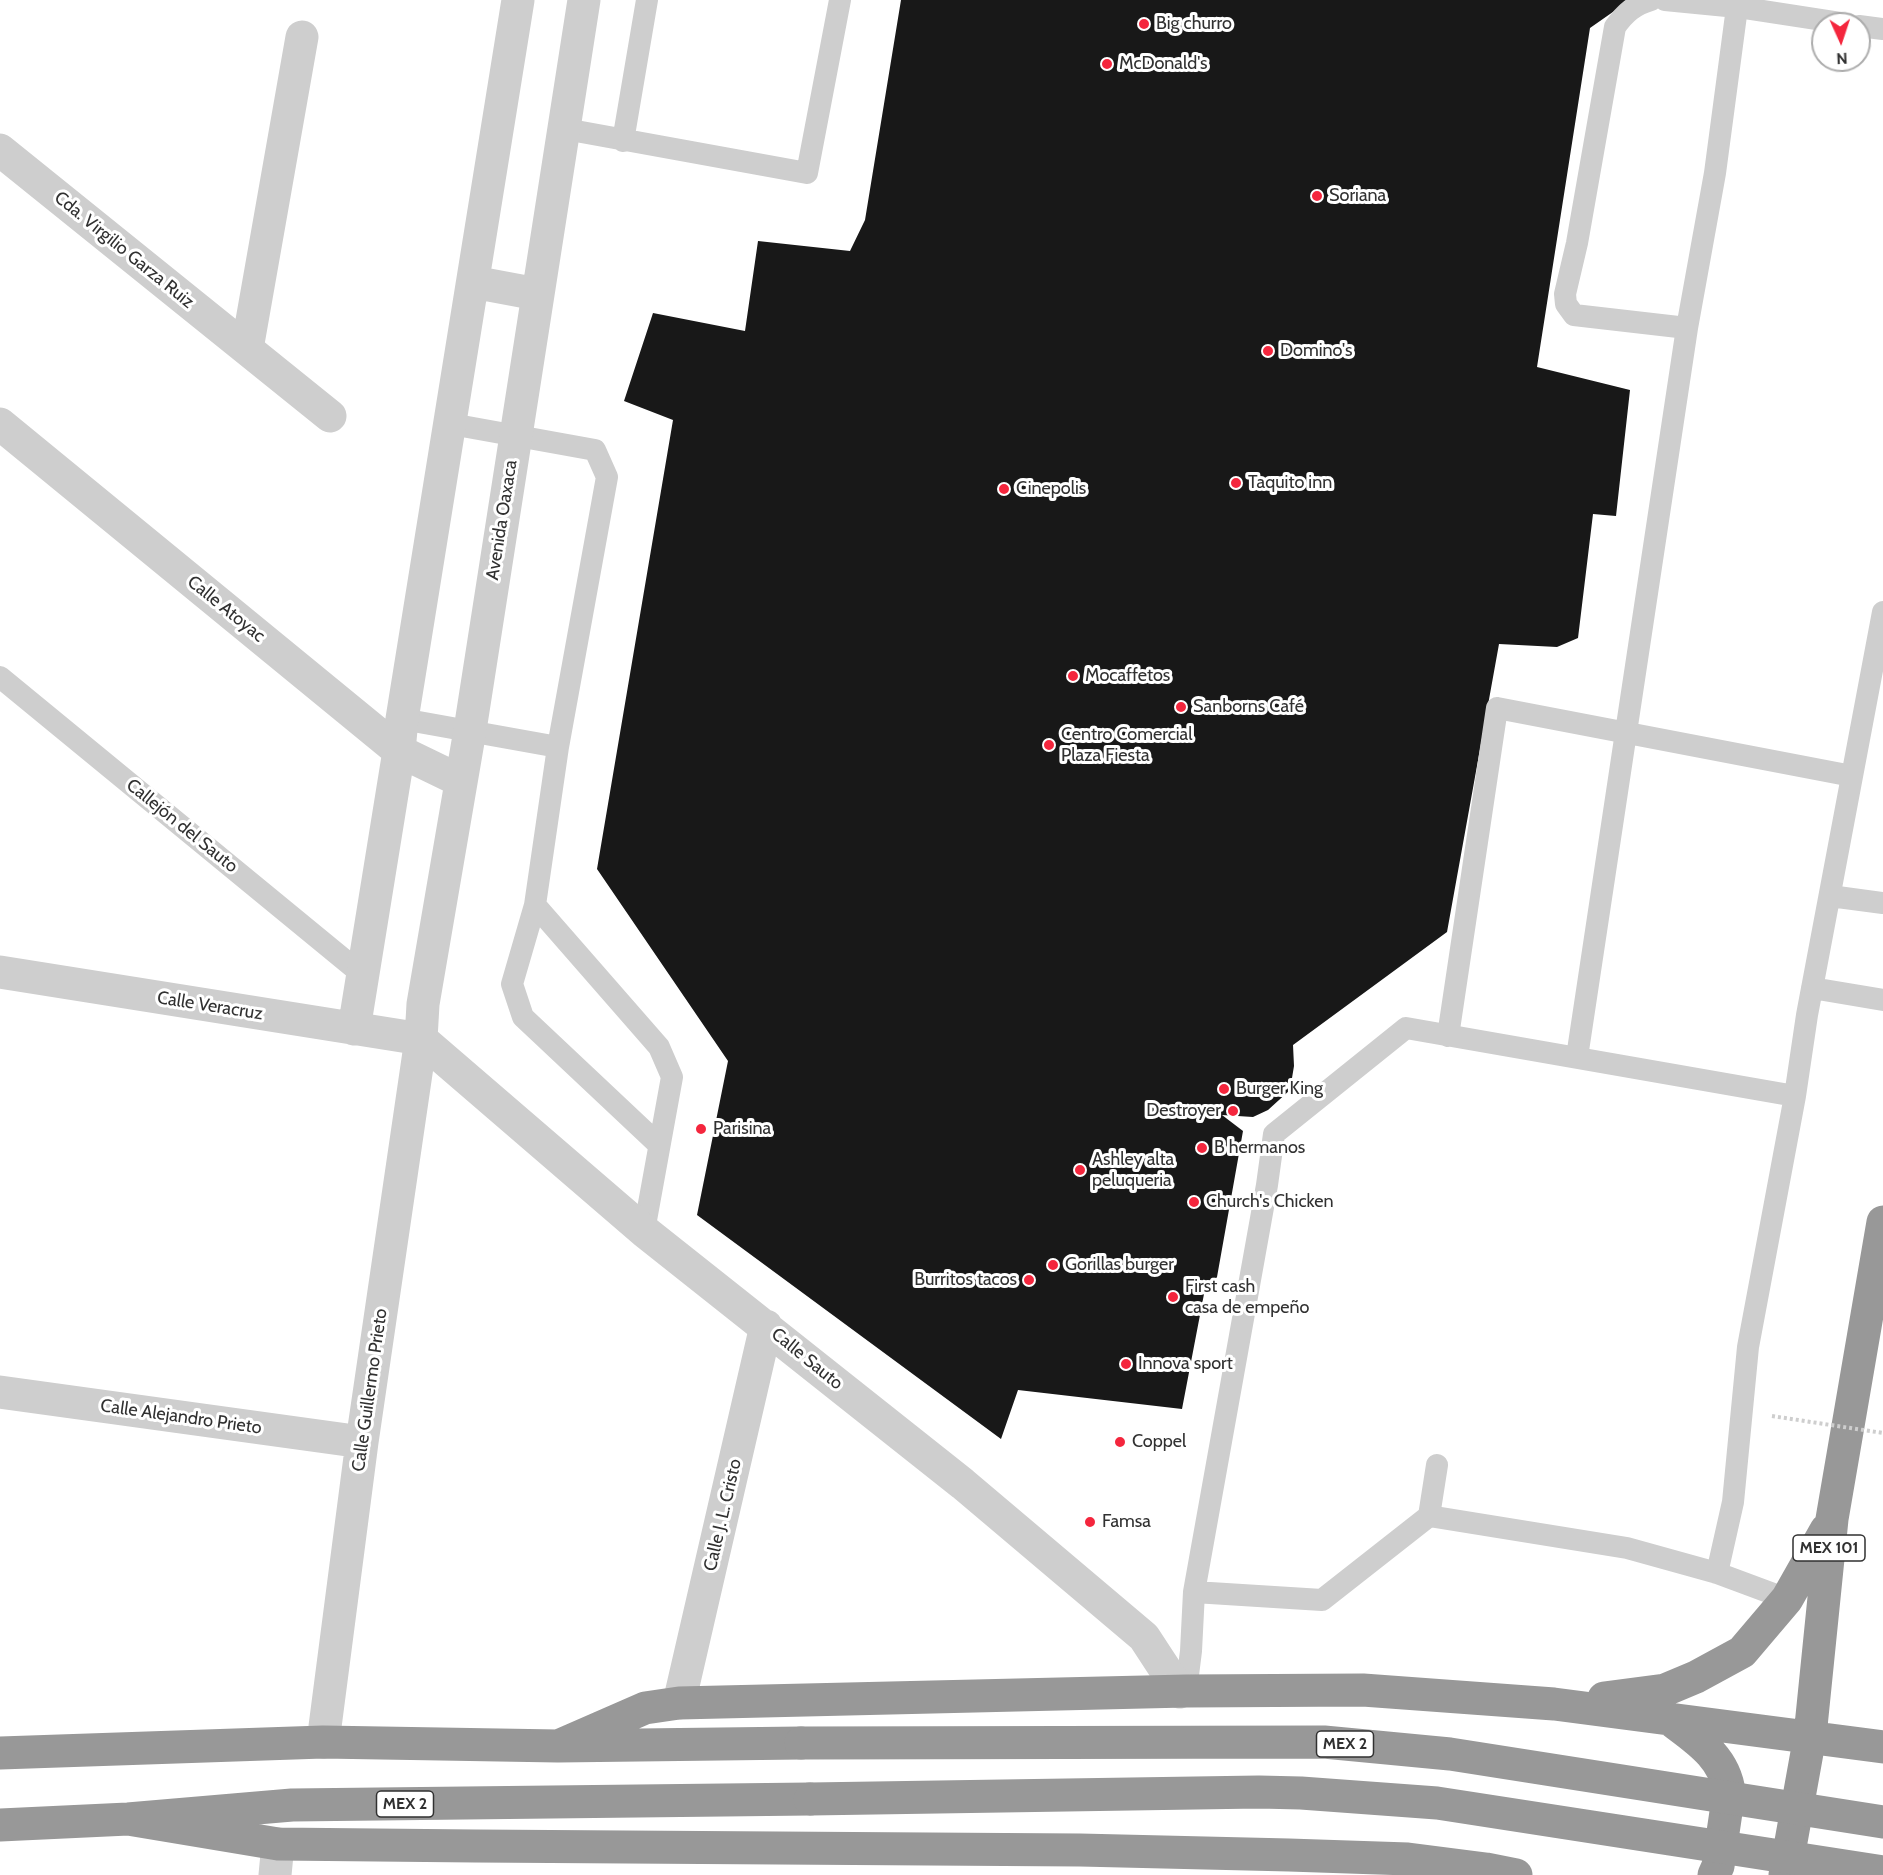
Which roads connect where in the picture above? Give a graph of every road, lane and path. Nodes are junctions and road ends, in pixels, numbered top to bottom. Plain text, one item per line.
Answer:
1 (518, 0) edge
2 (584, 0) edge
3 (647, 0) edge
4 (840, 0) edge
5 (1651, 0) edge
6 (1665, 0) edge
7 (1737, 3) edge
8 (1811, 17) edge
9 (302, 37) dead end
10 (565, 129) junction
11 (622, 141) junction
12 (0, 150) edge
13 (473, 282) junction
14 (537, 294) junction
15 (1687, 328) junction
16 (248, 349) junction
17 (330, 416) dead end
18 (0, 424) edge
19 (451, 424) junction
20 (515, 435) junction
21 (1883, 612) edge
22 (0, 677) edge
23 (402, 719) junction
24 (470, 730) junction
25 (1626, 732) junction
26 (558, 747) junction
27 (399, 751) junction
28 (1852, 776) junction
29 (461, 780) junction
30 (1830, 896) junction
31 (1883, 903) edge
32 (535, 905) junction
33 (0, 972) edge
34 (364, 976) junction
35 (1812, 988) junction
36 (1883, 1000) edge
37 (354, 1029) junction
38 (1448, 1036) junction
39 (421, 1040) junction
40 (1577, 1057) junction
41 (1795, 1096) junction
42 (658, 1144) junction
43 (1883, 1222) edge
44 (644, 1231) junction
45 (766, 1326) junction
46 (0, 1392) edge
47 (1772, 1416) dead end
48 (1883, 1433) edge
49 (362, 1442) junction
50 (1437, 1465) dead end
51 (1429, 1516) junction
52 (1832, 1519) junction
53 (1717, 1573) junction
54 (1194, 1592) junction
55 (1787, 1599) junction
56 (1183, 1691) junction
57 (679, 1703) junction
58 (1554, 1704) junction
59 (1668, 1718) junction
60 (1810, 1736) junction
61 (323, 1742) junction
62 (558, 1746) junction
63 (1883, 1747) edge
64 (0, 1753) edge
65 (128, 1820) junction
66 (1883, 1822) edge
67 (0, 1825) edge
68 (277, 1859) edge
69 (1407, 1867) edge
70 (1883, 1872) edge
71 (1516, 1875) edge
72 (1714, 1875) edge
73 (1785, 1875) edge

1 - 13 street
2 - 10 street, Avenida Oaxaca
3 - 11 lane
4 - 11 lane
5 - 15 lane
6 - 7 lane
7 - 8 lane
7 - 15 lane
9 - 16 street
10 - 11 lane
10 - 14 street, Avenida Oaxaca
12 - 16 street, Cda. Virgilio Garza Ruiz
13 - 14 street
13 - 19 street
14 - 20 street, Avenida Oaxaca
15 - 25 lane
16 - 17 street, Cda. Virgilio Garza Ruiz
18 - 27 street, Calle Atoyac
19 - 20 lane
19 - 23 street
20 - 24 street, Avenida Oaxaca
20 - 26 lane
21 - 28 lane
22 - 34 lane, Callejón del Sauto
23 - 24 lane
23 - 27 street
24 - 26 lane
24 - 29 street, Avenida Oaxaca
25 - 28 lane
25 - 38 lane
25 - 40 lane
26 - 32 lane
27 - 29 street, Calle Atoyac
27 - 34 street
28 - 30 lane
29 - 39 street, Avenida Oaxaca
30 - 31 lane
30 - 35 lane
32 - 42 lane
32 - 42 lane
33 - 37 street, Calle Veracruz
34 - 37 street
35 - 36 lane
35 - 41 lane
37 - 39 street, Calle Veracruz
38 - 40 lane
38 - 54 lane
39 - 44 street, Calle Sauto
39 - 49 street, Calle Guillermo Prieto
40 - 41 lane
41 - 53 lane
42 - 44 lane
43 - 52 highway, MEX 101
44 - 45 street, Calle Sauto
45 - 56 street, Calle Sauto
45 - 57 street, Calle J. L. Cristo
46 - 49 street, Calle Alejandro Prieto
47 - 48 path, bridge
49 - 61 street, Calle Guillermo Prieto
50 - 51 lane
51 - 53 lane
51 - 54 lane
52 - 55 highway
52 - 60 highway, MEX 101
53 - 55 lane
54 - 56 lane
55 - 58 highway
56 - 57 highway
56 - 58 highway
57 - 62 highway
58 - 59 highway
59 - 60 highway
59 - 72 highway
60 - 63 highway
60 - 73 highway, MEX 101
61 - 62 highway, MEX 2
61 - 64 highway, MEX 2
62 - 66 highway, MEX 2, bridge
65 - 67 highway, MEX 2
65 - 68 highway
65 - 70 highway, MEX 2, bridge
68 - 69 highway
69 - 71 highway

